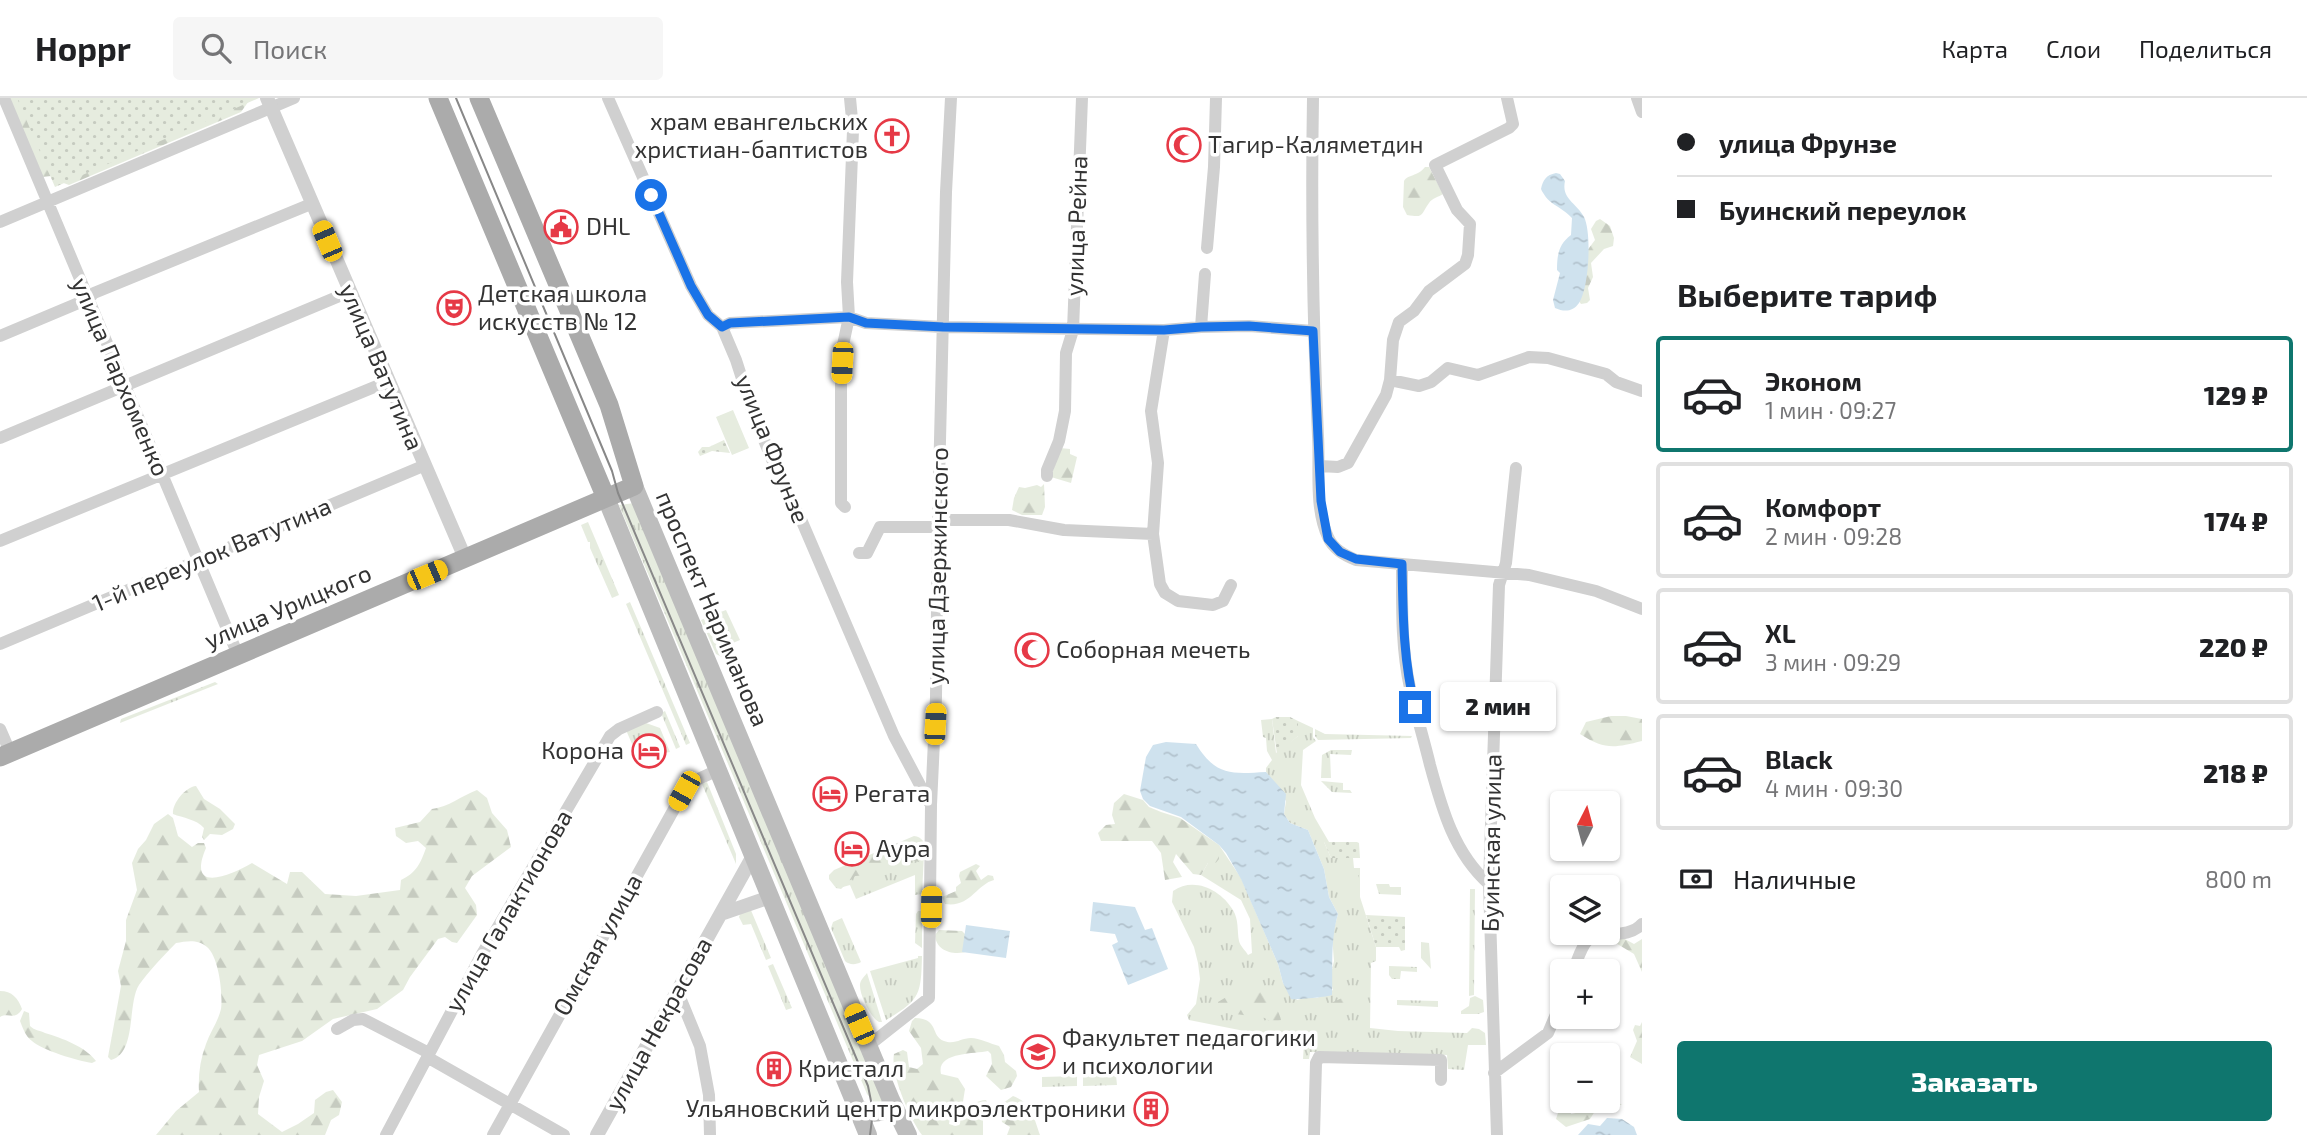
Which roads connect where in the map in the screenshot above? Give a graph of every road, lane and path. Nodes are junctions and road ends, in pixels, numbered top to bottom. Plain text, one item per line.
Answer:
1 (294, 98) edge
2 (438, 98) edge
3 (479, 98) edge
4 (609, 98) edge
5 (850, 98) edge
6 (951, 98) edge
7 (1082, 98) edge
8 (1216, 98) edge
9 (1313, 98) edge
10 (1507, 98) edge
11 (1637, 98) edge
12 (3, 101) edge
13 (269, 103) edge
14 (1642, 112) edge
15 (47, 202) junction
16 (311, 204) junction
17 (0, 222) edge
18 (1207, 248) dead end
19 (1205, 274) dead end
20 (349, 292) junction
21 (88, 299) junction
22 (849, 317) junction
23 (722, 327) junction
24 (943, 327) junction
25 (1201, 327) junction
26 (1073, 330) junction
27 (1164, 330) junction
28 (1313, 331) junction
29 (0, 336) edge
30 (1390, 380) junction
31 (388, 381) junction
32 (124, 385) junction
33 (1642, 391) edge
34 (0, 438) edge
35 (424, 466) junction
36 (1320, 466) junction
37 (1516, 468) dead end
38 (160, 474) junction
39 (1047, 476) dead end
40 (634, 485) junction
41 (606, 498) junction
42 (845, 507) dead end
43 (938, 523) junction
44 (1153, 534) junction
45 (0, 541) edge
46 (859, 553) dead end
47 (465, 558) junction
48 (198, 562) junction
49 (1402, 564) junction
50 (1503, 572) junction
51 (1231, 585) dead end
52 (1642, 608) edge
53 (0, 644) edge
54 (237, 655) junction
55 (657, 712) dead end
56 (0, 729) edge
57 (5, 754) edge
58 (718, 771) junction
59 (931, 805) junction
60 (754, 856) junction
61 (1489, 884) junction
62 (770, 897) junction
63 (720, 914) junction
64 (1642, 924) edge
65 (1578, 959) edge
66 (677, 990) junction
67 (1550, 1028) edge
68 (337, 1029) dead end
69 (868, 1046) junction
70 (428, 1055) junction
71 (1494, 1073) junction
72 (1441, 1080) dead end
73 (891, 1100) junction
74 (509, 1105) junction
75 (858, 1109) junction
76 (386, 1135) edge
77 (493, 1135) edge
78 (564, 1135) edge
79 (597, 1135) edge
80 (710, 1135) edge
81 (868, 1135) edge
82 (908, 1135) edge
83 (1314, 1135) edge
84 (1497, 1135) edge

1 - 13 street
2 - 41 main road
3 - 40 main road, проспект Нариманова
4 - 23 street, улица Фрунзе
5 - 22 street
6 - 24 street, улица Дзержинского
7 - 26 street, улица Рейна
8 - 18 street
9 - 28 street
10 - 30 street
11 - 14 street
12 - 15 street, улица Пархоменко
13 - 15 street
13 - 16 street, улица Ватутина
15 - 17 street
15 - 21 street, улица Пархоменко
16 - 20 street, улица Ватутина
16 - 21 street
19 - 25 street
20 - 31 street, улица Ватутина
20 - 32 street
21 - 29 street
21 - 32 street, улица Пархоменко
22 - 23 street
22 - 24 street
22 - 42 street
23 - 59 street, улица Фрунзе
24 - 26 street
24 - 43 street, улица Дзержинского
25 - 27 street
25 - 28 street
26 - 27 street
26 - 39 street, улица Рейна
27 - 44 street
28 - 36 street
30 - 33 street
30 - 36 street
31 - 35 street, улица Ватутина
31 - 38 street
32 - 34 street
32 - 38 street, улица Пархоменко
35 - 47 street, улица Ватутина
35 - 48 street, 1-й переулок Ватутина
36 - 49 street
37 - 50 street, Буинская улица
38 - 45 street
38 - 48 street, улица Пархоменко
40 - 41 main road, улица Урицкого
40 - 69 main road, проспект Нариманова
41 - 47 main road, улица Урицкого
41 - 58 main road
43 - 44 street
43 - 46 street
43 - 59 street, улица Дзержинского
44 - 51 street
47 - 54 main road, улица Урицкого
48 - 53 street, 1-й переулок Ватутина
48 - 54 street, улица Пархоменко
49 - 50 street
49 - 61 street
50 - 52 street
50 - 61 street, Буинская улица
54 - 57 main road, улица Урицкого
55 - 70 street, улица Галактионова
56 - 57 street
58 - 60 main road
58 - 74 street, Омская улица
59 - 69 street, улица Дзержинского
60 - 62 main road
60 - 63 street, улица Некрасова
61 - 71 street, Буинская улица
62 - 63 street, улица Некрасова
62 - 75 main road
63 - 66 street, улица Некрасова
64 - 65 street
66 - 79 street, улица Некрасова
66 - 80 street
67 - 71 street
68 - 70 street
69 - 73 main road, проспект Нариманова
70 - 74 street
70 - 76 street, улица Галактионова
71 - 84 street, Буинская улица
72 - 83 street
73 - 75 main road
73 - 82 main road, проспект Нариманова
74 - 77 street, Омская улица
74 - 78 street
75 - 81 main road

